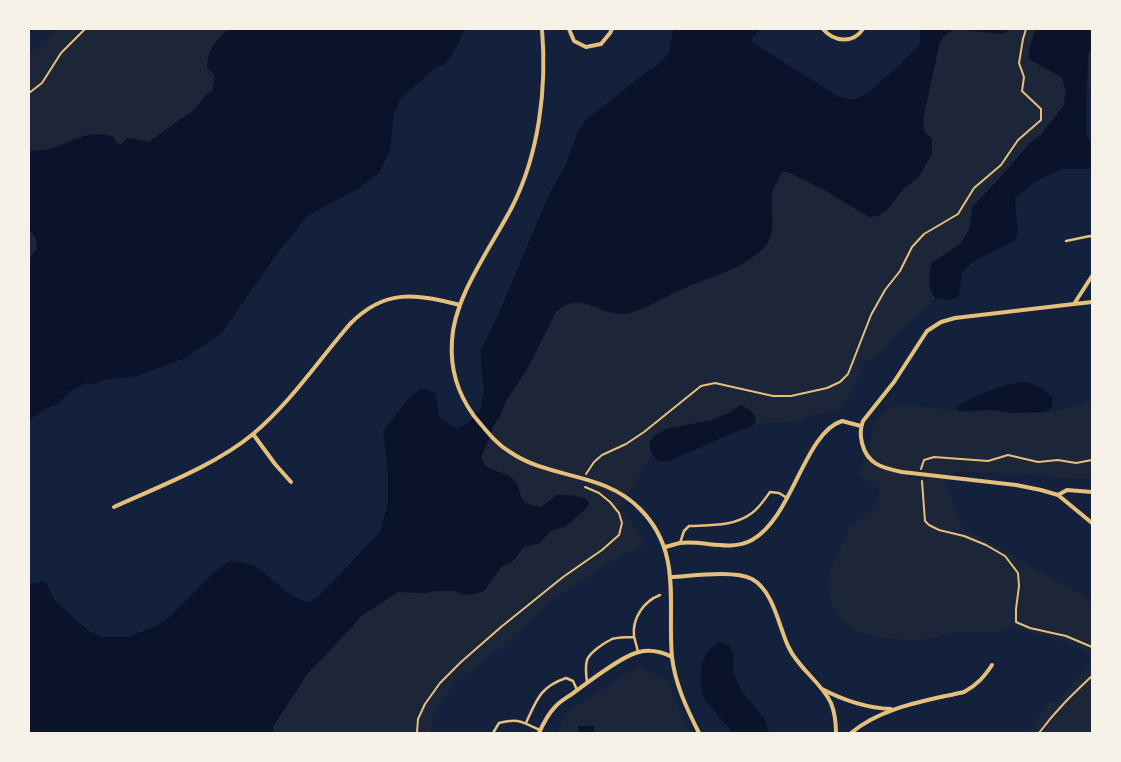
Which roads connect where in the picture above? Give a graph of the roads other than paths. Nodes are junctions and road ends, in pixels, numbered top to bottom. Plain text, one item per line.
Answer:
1 (542, 29) edge
2 (569, 29) edge
3 (612, 29) edge
4 (823, 29) edge
5 (863, 29) edge
6 (1092, 236) edge
7 (1066, 241) dead end
8 (1092, 276) edge
9 (1092, 302) edge
10 (1074, 304) junction
11 (460, 305) junction
12 (861, 426) junction
13 (252, 434) junction
14 (291, 482) dead end
15 (1092, 492) edge
16 (1058, 495) junction
17 (787, 498) junction
18 (114, 507) dead end
19 (1092, 523) edge
20 (680, 543) junction
21 (665, 547) junction
22 (671, 577) junction
23 (660, 595) dead end
24 (634, 637) junction
25 (638, 652) junction
26 (672, 657) junction
27 (992, 665) dead end
28 (587, 683) junction
29 (821, 688) junction
30 (577, 690) junction
31 (894, 710) junction
32 (526, 723) junction
33 (540, 732) edge
34 (493, 733) edge
35 (699, 733) edge
36 (836, 733) edge
37 (850, 733) edge

1 - 11 street
2 - 3 street
4 - 5 street
6 - 7 lane
8 - 10 street
9 - 10 street
10 - 12 street
11 - 13 street
11 - 21 street
12 - 16 street
12 - 17 street
13 - 14 street
13 - 18 street
15 - 16 street
16 - 19 street
17 - 20 street
17 - 20 lane
20 - 21 street
21 - 22 street
22 - 26 street
22 - 29 street
23 - 24 lane
24 - 25 lane
24 - 28 lane
25 - 26 street
25 - 28 street
26 - 35 street
27 - 31 street
28 - 30 street
29 - 31 street
29 - 36 street
30 - 32 lane
30 - 33 street
31 - 37 street
32 - 33 lane
32 - 34 lane

